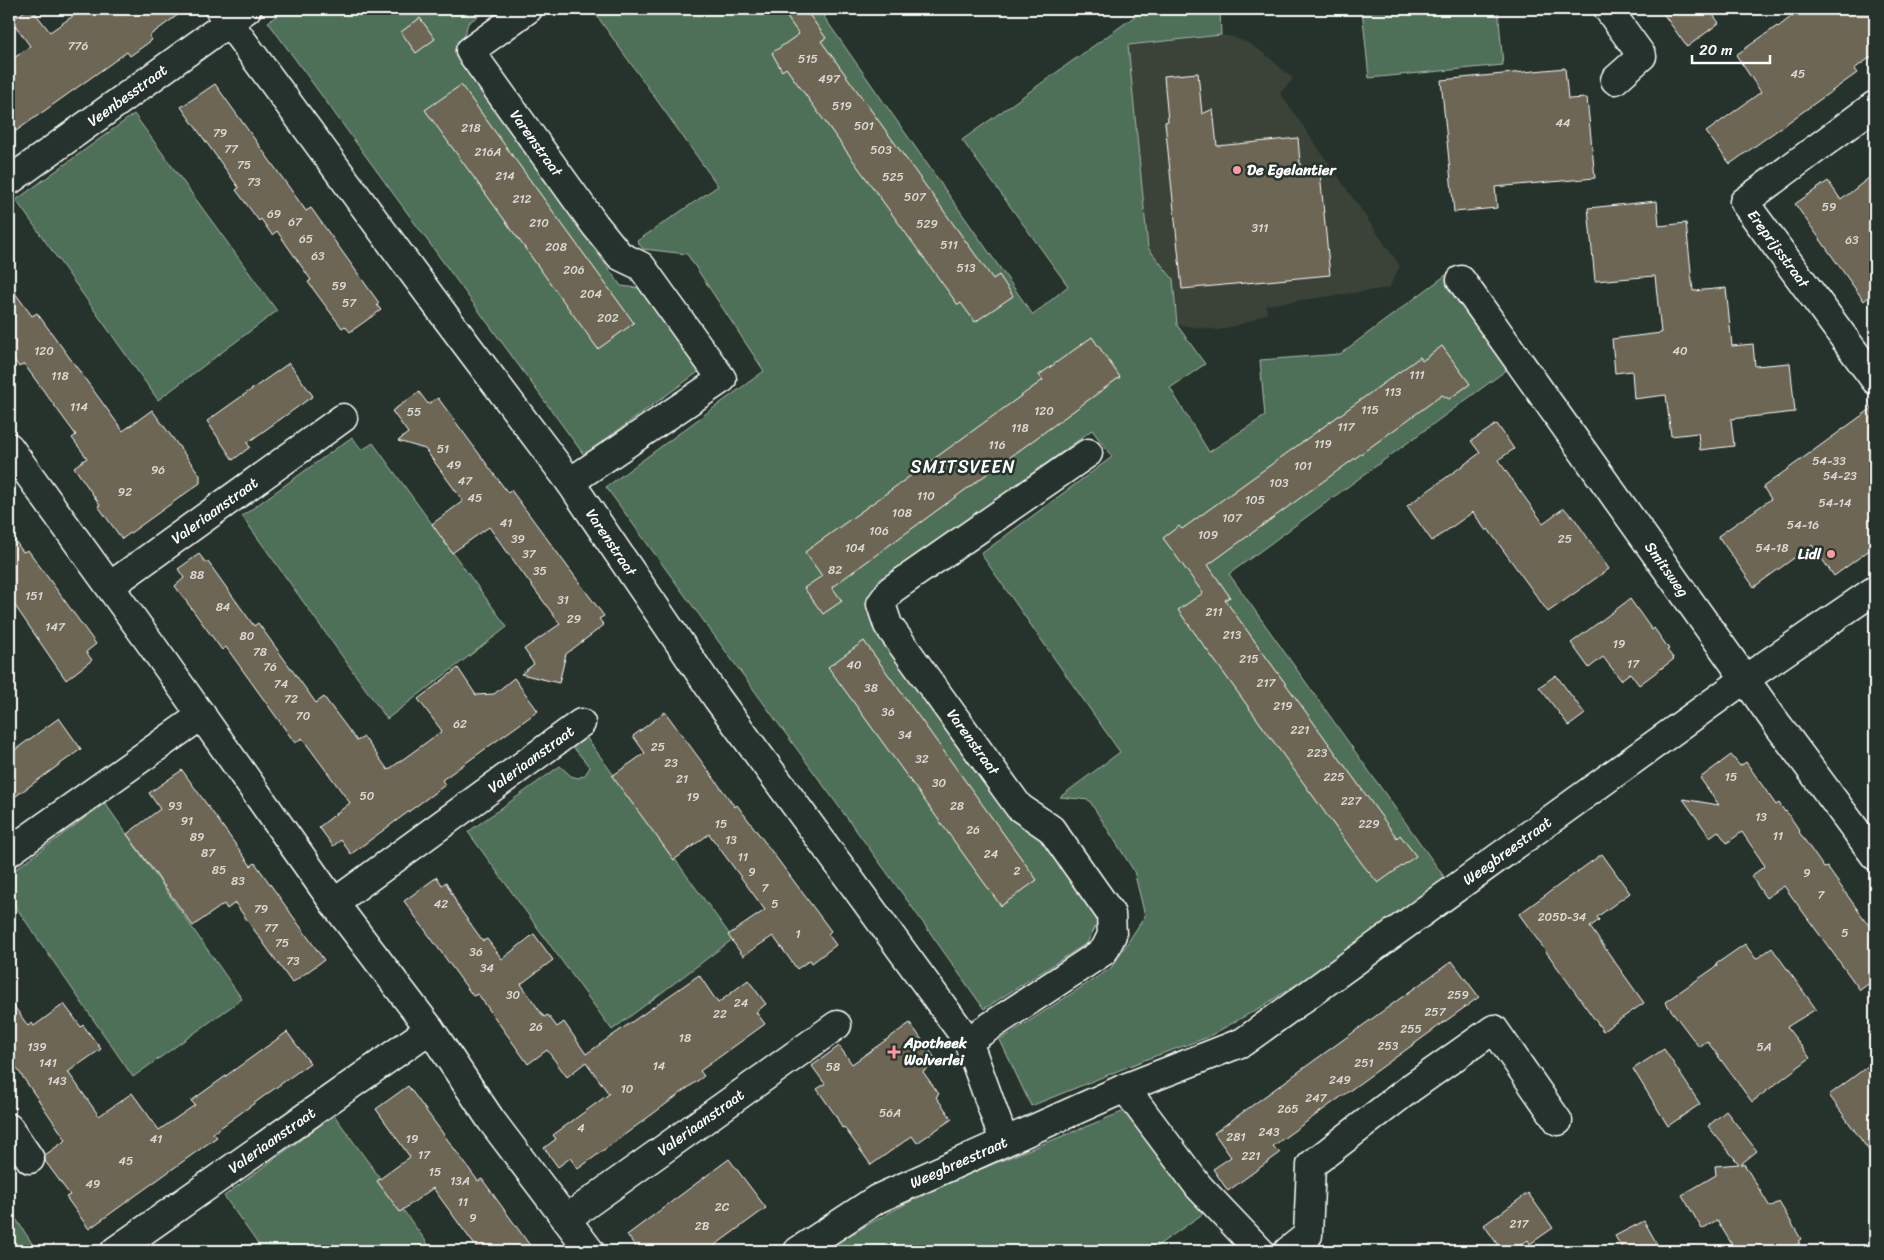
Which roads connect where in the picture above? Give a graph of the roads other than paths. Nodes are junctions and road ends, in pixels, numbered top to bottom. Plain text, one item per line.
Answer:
1 (528, 9) edge
2 (1608, 9) edge
3 (231, 13) edge
4 (1615, 80) dead end
5 (1875, 106) edge
6 (9, 181) edge
7 (1461, 280) dead end
8 (1875, 380) edge
9 (343, 418) dead end
10 (9, 447) edge
11 (1088, 453) dead end
12 (570, 482) junction
13 (110, 586) junction
14 (1875, 590) edge
15 (1745, 678) junction
16 (202, 715) junction
17 (581, 723) dead end
18 (9, 852) edge
19 (1875, 856) edge
20 (334, 902) junction
21 (837, 1025) dead end
22 (430, 1029) junction
23 (968, 1042) junction
24 (1126, 1088) junction
25 (1558, 1121) dead end
26 (9, 1128) edge
27 (1004, 1141) junction
28 (30, 1159) dead end
29 (566, 1219) junction
30 (115, 1251) edge
31 (590, 1251) edge
32 (798, 1251) edge
33 (1260, 1251) edge
34 (1288, 1251) edge

1 - 12 street, Varenstraat
2 - 4 street
3 - 6 street, Veenbesstraat
3 - 12 street, Varenstraat
5 - 8 street, Ereprijsstraat
7 - 15 street, Smitsweg
9 - 13 street, Valeriaanstraat
10 - 13 street
11 - 23 street, Varenstraat
12 - 23 street, Varenstraat
13 - 16 street
14 - 15 street, Weegbreestraat
15 - 19 street, Smitsweg
15 - 24 street, Weegbreestraat
16 - 18 street
16 - 20 street
17 - 20 street, Valeriaanstraat
20 - 22 street
21 - 29 street, Valeriaanstraat
22 - 29 street
22 - 30 street, Valeriaanstraat
23 - 27 street, Varenstraat
24 - 27 street, Weegbreestraat
24 - 33 street
25 - 34 street
26 - 28 street
27 - 32 street, Weegbreestraat
29 - 31 street

